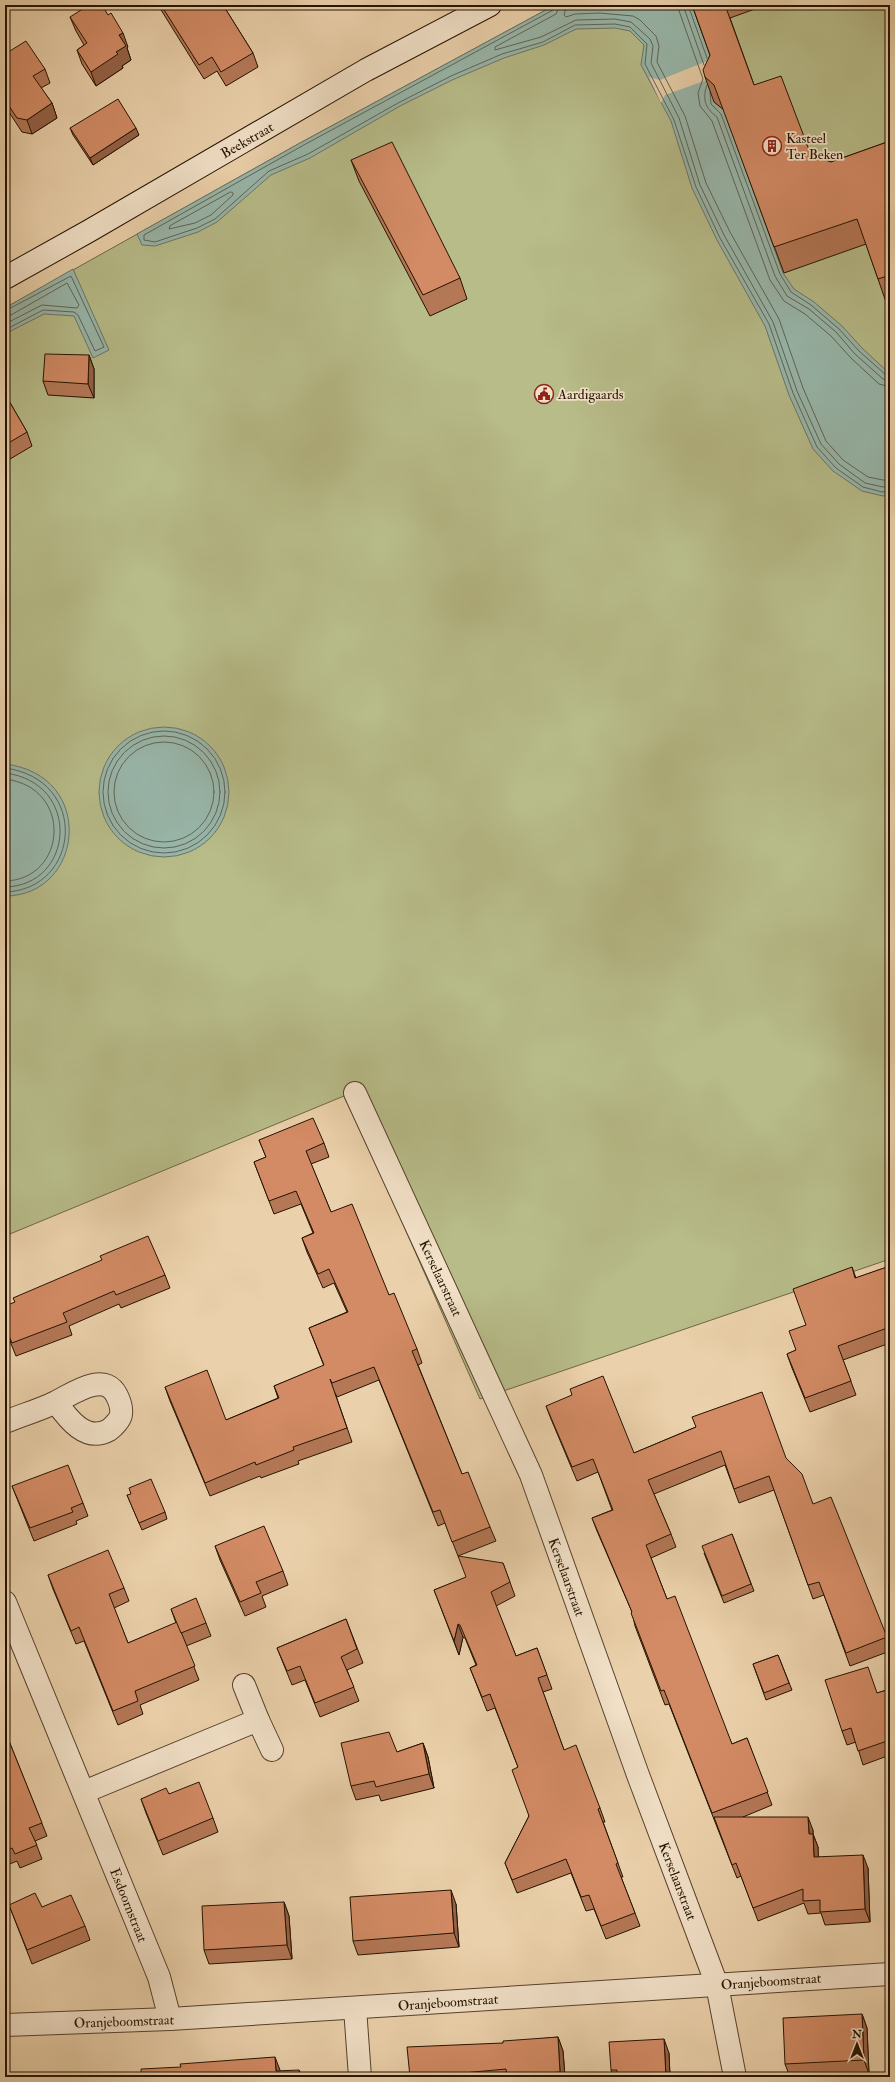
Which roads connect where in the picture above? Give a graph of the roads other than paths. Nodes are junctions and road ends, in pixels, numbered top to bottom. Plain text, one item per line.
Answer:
1 (490, 5) edge
2 (5, 278) edge
3 (355, 1093) dead end
4 (56, 1402) dead end
5 (5, 1422) edge
6 (5, 1602) edge
7 (244, 1685) dead end
8 (258, 1720) junction
9 (272, 1750) dead end
10 (84, 1792) junction
11 (890, 1974) edge
12 (717, 1985) junction
13 (355, 2008) junction
14 (170, 2019) junction
15 (5, 2024) edge
16 (360, 2077) edge
17 (735, 2077) edge

1 - 2 street, Beekstraat
3 - 12 street, Kerselaarstraat
4 - 5 street
6 - 10 street, Esdoornstraat
7 - 8 street
8 - 9 street
8 - 10 street
10 - 14 street, Esdoornstraat
11 - 12 street, Oranjeboomstraat
12 - 13 street, Oranjeboomstraat
12 - 17 street, Kerselaarstraat
13 - 14 street, Oranjeboomstraat
13 - 16 street
14 - 15 street, Oranjeboomstraat

